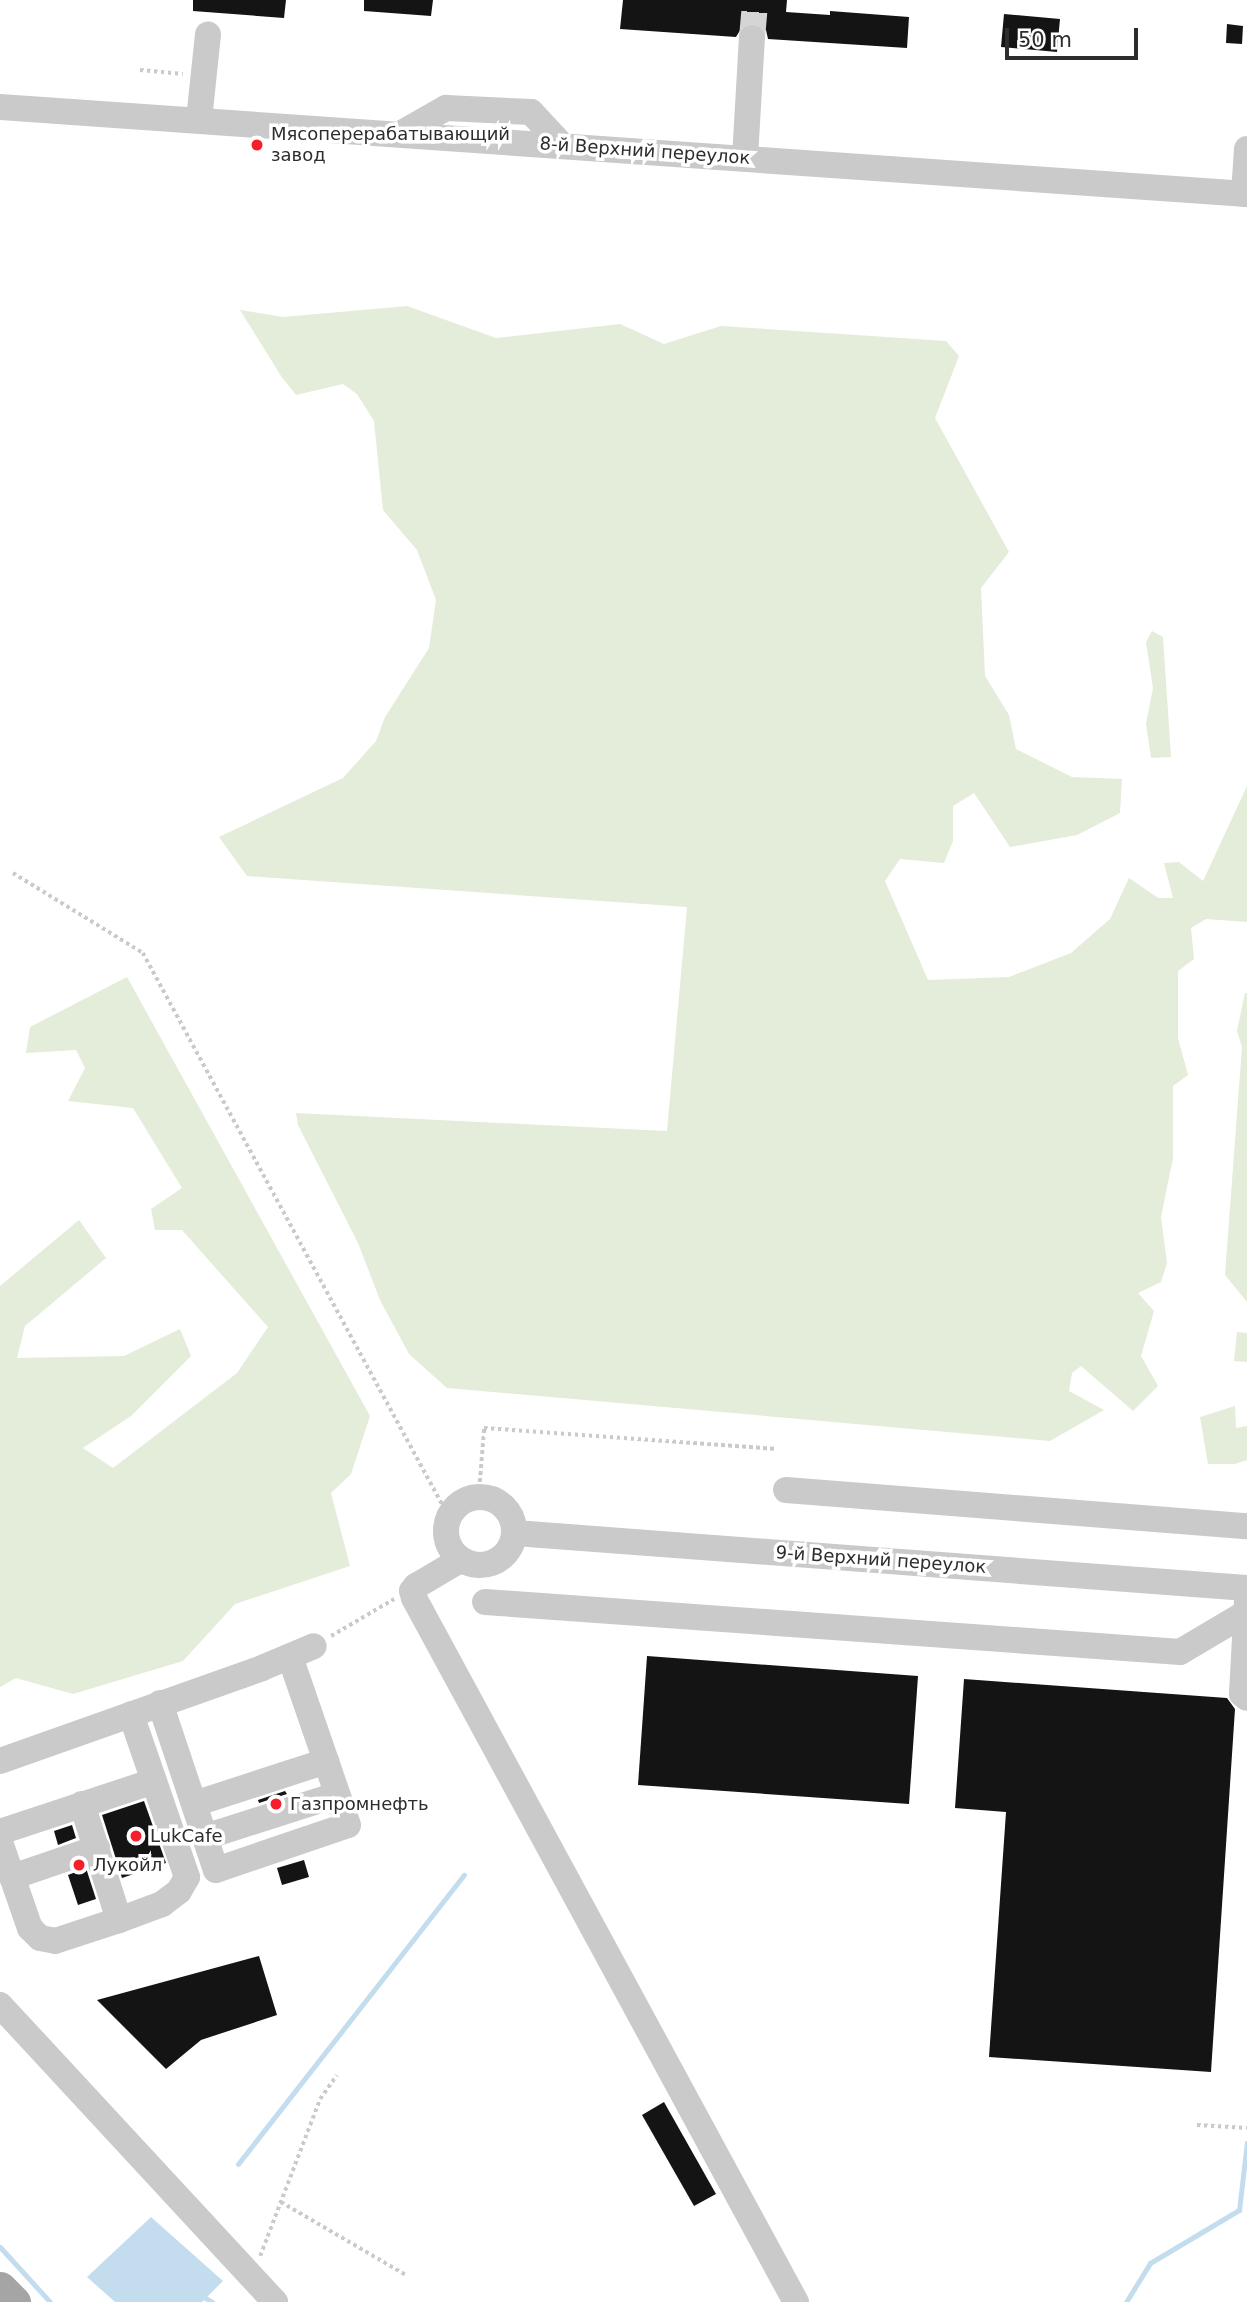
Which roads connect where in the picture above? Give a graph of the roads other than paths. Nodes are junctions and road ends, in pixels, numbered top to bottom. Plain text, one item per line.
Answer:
1 (208, 34) dead end
2 (752, 38) tunnel mouth
3 (0, 107) edge
4 (199, 120) junction
5 (1247, 149) edge
6 (745, 158) junction
7 (1246, 194) edge
8 (786, 1490) dead end
9 (1247, 1526) edge
10 (514, 1533) junction
11 (460, 1560) junction
12 (1247, 1599) edge
13 (485, 1602) dead end
14 (314, 1646) road end
15 (290, 1657) junction
16 (1247, 1698) edge
17 (160, 1703) junction
18 (131, 1714) junction
19 (0, 1761) edge
20 (326, 1761) junction
21 (154, 1781) junction
22 (82, 1804) junction
23 (194, 1804) junction
24 (0, 1832) edge
25 (0, 1842) edge
26 (97, 1847) junction
27 (12, 1877) junction
28 (119, 1920) junction
29 (0, 2005) edge
30 (0, 2288) edge
31 (14, 2302) edge
32 (275, 2302) edge
33 (796, 2302) edge

1 - 4 street
2 - 6 street
3 - 4 street, 8-й Верхний переулок
4 - 6 street, 8-й Верхний переулок
5 - 7 street
6 - 7 street, 8-й Верхний переулок
8 - 9 street
10 - 11 street
10 - 11 street
10 - 12 street, 9-й Верхний переулок
11 - 33 street
12 - 13 street
12 - 16 street
14 - 15 street
15 - 17 street
15 - 20 street
17 - 18 street
17 - 23 street
18 - 19 street
18 - 21 street
20 - 23 street
20 - 23 street
21 - 22 street
21 - 28 street
22 - 24 street
22 - 26 street
25 - 27 street
26 - 27 street
26 - 28 street
27 - 28 street
29 - 32 street
30 - 31 main road

